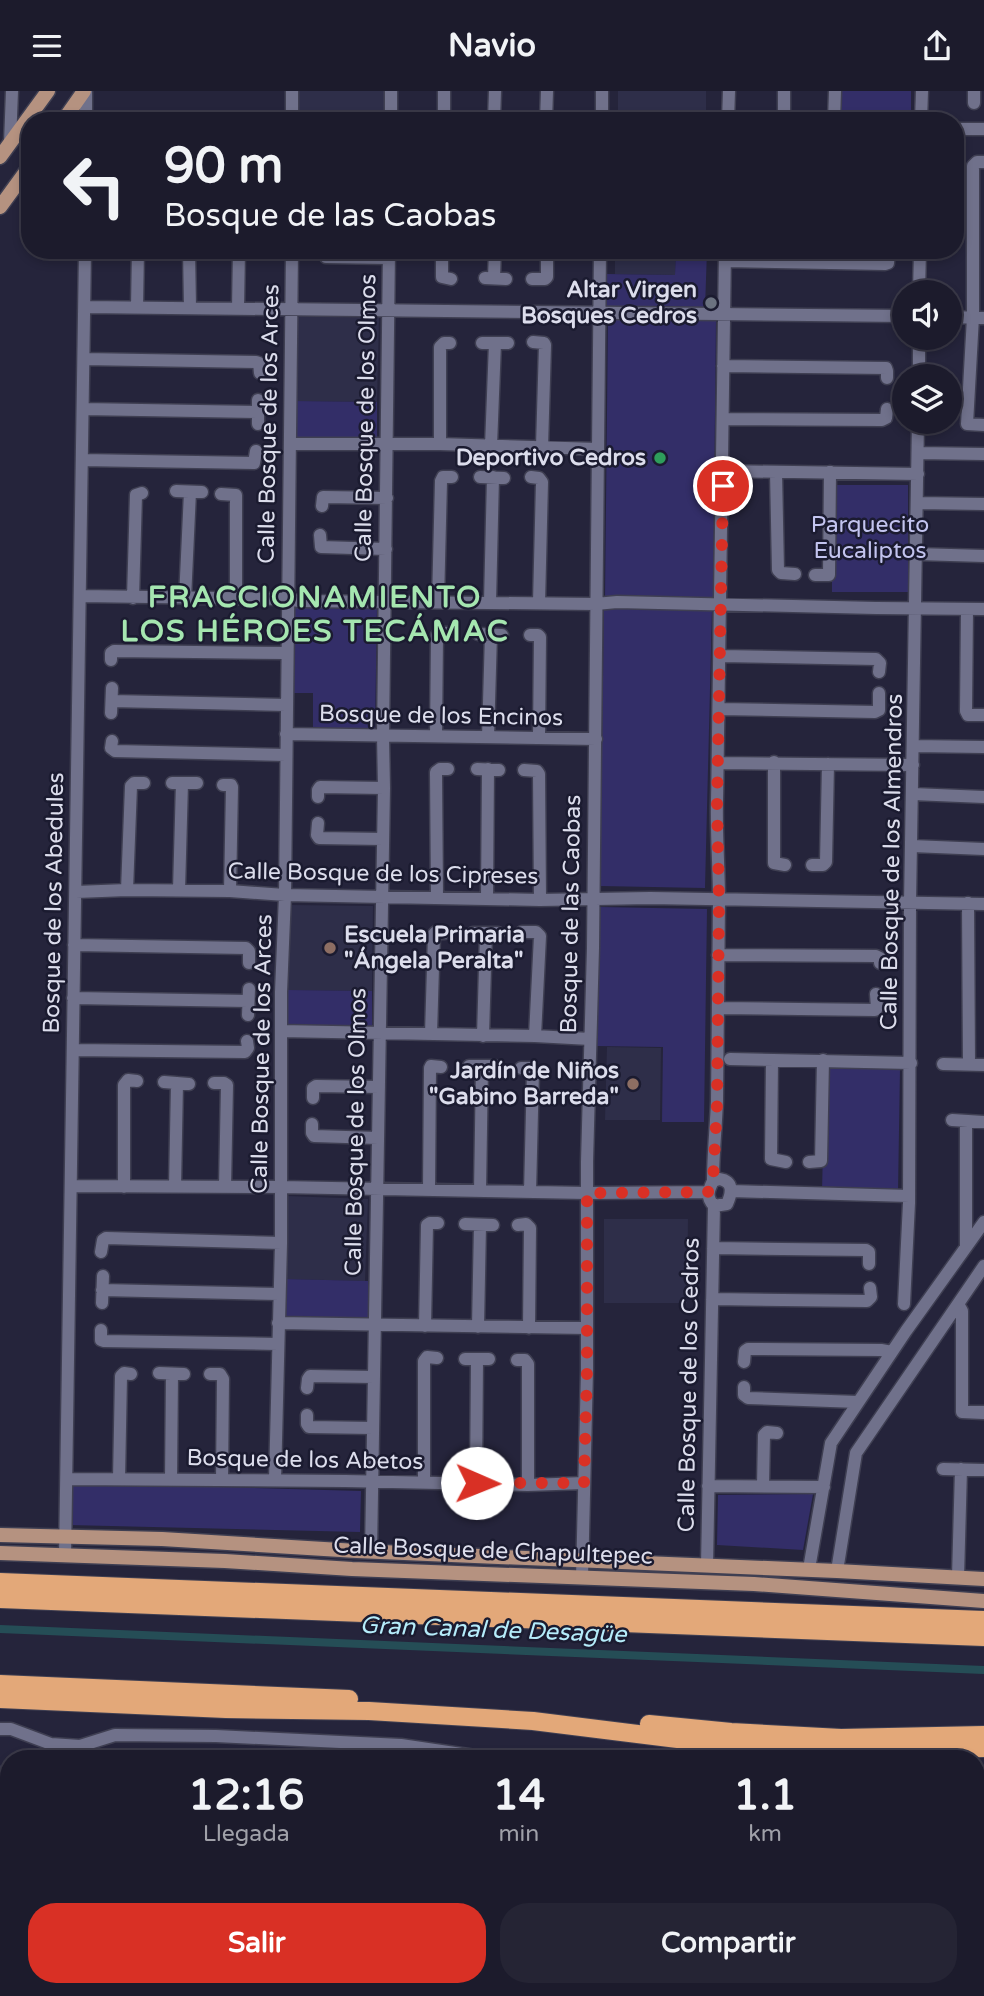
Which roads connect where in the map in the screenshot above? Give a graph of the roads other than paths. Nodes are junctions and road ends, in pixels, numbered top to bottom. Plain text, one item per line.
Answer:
1 (48, 91) edge
2 (85, 91) edge
3 (292, 91) edge
4 (391, 91) edge
5 (444, 91) edge
6 (495, 91) edge
7 (547, 91) edge
8 (602, 91) edge
9 (729, 91) edge
10 (784, 91) edge
11 (835, 91) edge
12 (922, 91) edge
13 (8, 99) edge
14 (33, 112) edge
15 (70, 112) edge
16 (86, 112) edge
17 (292, 112) edge
18 (391, 112) edge
19 (444, 112) edge
20 (494, 112) edge
21 (546, 112) edge
22 (602, 112) edge
23 (728, 112) edge
24 (784, 112) edge
25 (834, 112) edge
26 (921, 112) edge
27 (21, 128) edge
28 (964, 129) edge
29 (984, 129) edge
30 (10, 143) junction
31 (0, 157) edge
32 (984, 162) edge
33 (21, 178) edge
34 (0, 207) edge
35 (85, 259) edge
36 (138, 259) edge
37 (189, 259) edge
38 (239, 259) edge
39 (292, 259) edge
40 (389, 259) edge
41 (442, 259) edge
42 (495, 259) edge
43 (547, 259) edge
44 (600, 259) edge
45 (725, 259) edge
46 (796, 259) edge
47 (888, 259) edge
48 (920, 259) edge
49 (451, 278) dead end
50 (495, 278) dead end
51 (532, 279) dead end
52 (919, 280) edge
53 (85, 307) junction
54 (190, 307) junction
55 (137, 308) junction
56 (238, 309) junction
57 (292, 310) junction
58 (388, 311) junction
59 (599, 313) junction
60 (725, 314) junction
61 (892, 316) edge
62 (979, 317) edge
63 (533, 342) dead end
64 (450, 343) dead end
65 (495, 343) dead end
66 (84, 359) junction
67 (723, 366) junction
68 (260, 373) dead end
69 (887, 379) dead end
70 (887, 408) dead end
71 (83, 409) junction
72 (258, 412) dead end
73 (725, 419) junction
74 (984, 425) edge
75 (918, 434) edge
76 (290, 444) junction
77 (388, 444) junction
78 (440, 444) junction
79 (491, 446) junction
80 (542, 447) junction
81 (598, 449) junction
82 (256, 451) dead end
83 (918, 453) junction
84 (984, 454) edge
85 (82, 460) junction
86 (723, 471) junction
87 (776, 472) junction
88 (830, 472) junction
89 (918, 474) junction
90 (452, 477) dead end
91 (492, 477) dead end
92 (531, 477) dead end
93 (176, 491) dead end
94 (142, 493) dead end
95 (221, 494) dead end
96 (387, 498) junction
97 (918, 503) junction
98 (984, 503) edge
99 (322, 506) dead end
100 (320, 535) dead end
101 (386, 549) junction
102 (917, 554) junction
103 (984, 556) edge
104 (795, 574) dead end
105 (815, 575) dead end
106 (80, 596) junction
107 (133, 598) junction
108 (185, 599) junction
109 (236, 599) junction
110 (288, 599) junction
111 (385, 602) junction
112 (438, 602) junction
113 (491, 602) junction
114 (539, 603) junction
115 (596, 604) junction
116 (720, 604) junction
117 (916, 609) junction
118 (967, 609) junction
119 (984, 609) edge
120 (450, 633) dead end
121 (490, 634) dead end
122 (530, 635) dead end
123 (286, 653) junction
124 (720, 656) junction
125 (111, 660) dead end
126 (879, 672) dead end
127 (879, 693) dead end
128 (112, 701) dead end
129 (286, 705) junction
130 (719, 709) junction
131 (984, 715) edge
132 (286, 734) junction
133 (383, 736) junction
134 (436, 736) junction
135 (488, 737) junction
136 (539, 737) junction
137 (596, 739) junction
138 (112, 741) dead end
139 (913, 745) junction
140 (984, 747) edge
141 (286, 755) junction
142 (718, 762) junction
143 (774, 762) junction
144 (828, 764) junction
145 (913, 765) junction
146 (448, 769) dead end
147 (488, 769) dead end
148 (524, 770) dead end
149 (144, 783) dead end
150 (197, 783) dead end
151 (223, 785) dead end
152 (384, 788) junction
153 (913, 794) junction
154 (318, 797) dead end
155 (984, 797) edge
156 (318, 823) dead end
157 (383, 839) junction
158 (912, 845) junction
159 (984, 849) edge
160 (785, 865) dead end
161 (812, 865) dead end
162 (127, 890) junction
163 (179, 890) junction
164 (230, 891) junction
165 (76, 892) junction
166 (285, 895) junction
167 (382, 896) junction
168 (437, 897) junction
169 (487, 898) junction
170 (593, 898) junction
171 (540, 899) junction
172 (719, 900) junction
173 (910, 903) junction
174 (968, 903) junction
175 (984, 904) edge
176 (522, 932) dead end
177 (444, 933) dead end
178 (486, 933) dead end
179 (74, 945) junction
180 (718, 955) junction
181 (880, 963) dead end
182 (248, 964) dead end
183 (876, 994) dead end
184 (73, 997) junction
185 (248, 1002) dead end
186 (718, 1009) junction
187 (281, 1031) junction
188 (379, 1033) junction
189 (431, 1034) junction
190 (483, 1036) junction
191 (535, 1036) junction
192 (590, 1038) junction
193 (247, 1041) dead end
194 (73, 1050) junction
195 (730, 1059) dead end
196 (772, 1060) junction
197 (822, 1060) junction
198 (911, 1063) junction
199 (943, 1064) dead end
200 (969, 1064) junction
201 (984, 1065) edge
202 (469, 1066) dead end
203 (441, 1067) dead end
204 (521, 1068) dead end
205 (137, 1081) dead end
206 (163, 1082) dead end
207 (214, 1083) dead end
208 (379, 1087) junction
209 (313, 1098) dead end
210 (952, 1120) dead end
211 (966, 1122) junction
212 (984, 1122) edge
213 (312, 1124) dead end
214 (378, 1138) junction
215 (786, 1162) dead end
216 (809, 1162) dead end
217 (225, 1180) junction
218 (429, 1184) junction
219 (710, 1186) junction
220 (71, 1187) junction
221 (124, 1187) junction
222 (175, 1187) junction
223 (281, 1187) junction
224 (480, 1187) junction
225 (377, 1189) junction
226 (530, 1189) junction
227 (731, 1191) junction
228 (587, 1193) junction
229 (909, 1196) junction
230 (714, 1206) junction
231 (984, 1222) edge
232 (438, 1223) dead end
233 (465, 1224) dead end
234 (518, 1225) dead end
235 (281, 1243) junction
236 (966, 1246) junction
237 (713, 1248) junction
238 (101, 1252) dead end
239 (869, 1264) dead end
240 (984, 1266) edge
241 (103, 1276) dead end
242 (870, 1288) dead end
243 (279, 1294) junction
244 (712, 1299) junction
245 (904, 1304) dead end
246 (958, 1304) junction
247 (278, 1323) junction
248 (375, 1325) junction
249 (425, 1326) junction
250 (478, 1327) junction
251 (529, 1328) junction
252 (587, 1328) junction
253 (101, 1330) dead end
254 (278, 1344) junction
255 (892, 1352) junction
256 (437, 1358) dead end
257 (477, 1359) dead end
258 (517, 1360) dead end
259 (744, 1362) dead end
260 (131, 1374) dead end
261 (172, 1374) dead end
262 (210, 1374) dead end
263 (374, 1377) junction
264 (744, 1387) dead end
265 (307, 1388) dead end
266 (858, 1402) junction
267 (984, 1412) edge
268 (307, 1415) dead end
269 (373, 1429) junction
270 (777, 1433) dead end
271 (943, 1469) dead end
272 (961, 1469) junction
273 (984, 1470) edge
274 (67, 1479) junction
275 (119, 1479) junction
276 (171, 1480) junction
277 (222, 1480) junction
278 (275, 1480) junction
279 (372, 1481) junction
280 (424, 1482) junction
281 (477, 1483) junction
282 (584, 1483) junction
283 (528, 1485) junction
284 (708, 1486) junction
285 (763, 1486) junction
286 (824, 1487) junction
287 (0, 1535) edge
288 (66, 1537) junction
289 (371, 1552) junction
290 (0, 1553) edge
291 (65, 1556) junction
292 (583, 1561) junction
293 (707, 1565) junction
294 (809, 1569) junction
295 (837, 1571) junction
296 (958, 1577) junction
297 (582, 1578) junction
298 (984, 1579) edge
299 (0, 1582) edge
300 (0, 1599) edge
301 (984, 1601) edge
302 (984, 1620) edge
303 (984, 1637) edge
304 (0, 1684) edge
305 (0, 1699) edge
306 (0, 1729) edge
307 (984, 1735) edge
308 (984, 1748) edge
309 (435, 1750) edge
310 (804, 1750) edge
311 (906, 1750) edge

1 - 14 main road
2 - 15 main road
2 - 16 street
3 - 17 street
4 - 18 street
5 - 19 street
6 - 20 street
7 - 21 street
8 - 22 street
9 - 23 street
10 - 24 street
11 - 25 street
12 - 26 street
13 - 30 street
27 - 30 main road
28 - 29 street
30 - 31 main road
32 - 62 street
33 - 34 main road
35 - 53 street, Bosque de los Abedules
36 - 55 street
37 - 54 street
38 - 56 street
39 - 57 street, Calle Bosque de los Arces
40 - 58 street, Calle Bosque de los Olmos
41 - 49 street
42 - 50 street
43 - 51 street
44 - 59 street, Bosque de las Caobas
45 - 60 street
46 - 47 street
48 - 52 street
53 - 55 street
53 - 66 street, Bosque de los Abedules
54 - 55 street
54 - 56 street
56 - 57 street
57 - 58 street
57 - 76 street, Calle Bosque de los Arces
58 - 59 street
58 - 77 street, Calle Bosque de los Olmos
59 - 60 street
59 - 81 street, Bosque de las Caobas
60 - 61 street
60 - 67 street
62 - 74 street
63 - 80 street
64 - 78 street
65 - 79 street
66 - 68 street
66 - 71 street, Bosque de los Abedules
67 - 69 street
67 - 73 street
70 - 73 street
71 - 72 street
71 - 85 street, Bosque de los Abedules
73 - 86 street
75 - 83 street, Calle Bosque de los Almendros
76 - 77 street
76 - 110 street, Calle Bosque de los Arces
77 - 78 street
77 - 96 street, Calle Bosque de los Olmos
78 - 79 street
79 - 80 street
80 - 81 street
81 - 115 street, Bosque de las Caobas
82 - 85 street
83 - 84 street
83 - 89 street, Calle Bosque de los Almendros
85 - 106 street, Bosque de los Abedules
86 - 87 street
86 - 116 street
87 - 88 street
87 - 104 street
88 - 89 street
88 - 105 street
89 - 97 street, Calle Bosque de los Almendros
90 - 112 street
91 - 113 street
92 - 114 street
93 - 108 street
94 - 107 street
95 - 109 street
96 - 99 street
96 - 101 street, Calle Bosque de los Olmos
97 - 98 street
97 - 102 street, Calle Bosque de los Almendros
100 - 101 street
101 - 111 street, Calle Bosque de los Olmos
102 - 103 street
102 - 117 street, Calle Bosque de los Almendros
106 - 107 street
106 - 165 street, Bosque de los Abedules
107 - 108 street
108 - 109 street
109 - 110 street
110 - 111 street
110 - 123 street, Calle Bosque de los Arces
111 - 112 street
111 - 133 street, Calle Bosque de los Olmos
112 - 113 street
113 - 114 street
114 - 115 street
115 - 116 street
115 - 137 street, Bosque de las Caobas
116 - 117 street
116 - 124 street
117 - 118 street
117 - 139 street, Calle Bosque de los Almendros
118 - 119 street
118 - 131 street
120 - 134 street
121 - 135 street
122 - 136 street
123 - 125 street
123 - 129 street, Calle Bosque de los Arces
124 - 126 street
124 - 130 street
127 - 130 street
128 - 129 street
129 - 132 street, Calle Bosque de los Arces
130 - 142 street
132 - 133 street, Bosque de los Encinos
132 - 141 street, Calle Bosque de los Arces
133 - 134 street, Bosque de los Encinos
133 - 152 street, Calle Bosque de los Olmos
134 - 135 street, Bosque de los Encinos
135 - 136 street, Bosque de los Encinos
136 - 137 street, Bosque de los Encinos
137 - 170 street, Bosque de las Caobas
138 - 141 street
139 - 140 street
139 - 145 street, Calle Bosque de los Almendros
141 - 166 street, Calle Bosque de los Arces
142 - 143 street
142 - 172 street
143 - 144 street
143 - 160 street
144 - 145 street
144 - 161 street
145 - 153 street, Calle Bosque de los Almendros
146 - 168 street
147 - 169 street
148 - 171 street
149 - 162 street
150 - 163 street
151 - 164 street
152 - 154 street
152 - 157 street, Calle Bosque de los Olmos
153 - 155 street
153 - 158 street, Calle Bosque de los Almendros
156 - 157 street
157 - 167 street, Calle Bosque de los Olmos
158 - 159 street
158 - 173 street, Calle Bosque de los Almendros
162 - 163 street, Calle Bosque de los Cipreses
162 - 165 street, Calle Bosque de los Cipreses
163 - 164 street, Calle Bosque de los Cipreses
164 - 166 street, Calle Bosque de los Cipreses
165 - 179 street, Bosque de los Abedules
166 - 167 street, Calle Bosque de los Cipreses
166 - 187 street, Calle Bosque de los Arces
167 - 168 street, Calle Bosque de los Cipreses
167 - 188 street, Calle Bosque de los Olmos
168 - 169 street, Calle Bosque de los Cipreses
169 - 171 street, Calle Bosque de los Cipreses
170 - 171 street, Calle Bosque de los Cipreses
170 - 172 street, Calle Bosque de los Cipreses
170 - 192 street, Bosque de las Caobas
172 - 173 street, Calle Bosque de los Cipreses
172 - 180 street
173 - 174 street, Calle Bosque de los Cipreses
173 - 198 street, Calle Bosque de los Almendros
174 - 175 street, Calle Bosque de los Cipreses
174 - 200 street
176 - 191 street
177 - 189 street
178 - 190 street
179 - 182 street
179 - 184 street, Bosque de los Abedules
180 - 181 street
180 - 186 street
183 - 186 street
184 - 185 street
184 - 194 street, Bosque de los Abedules
186 - 219 street
187 - 188 street
187 - 223 street, Calle Bosque de los Arces
188 - 189 street
188 - 208 street, Calle Bosque de los Olmos
189 - 190 street
190 - 191 street
191 - 192 street
192 - 228 street, Bosque de las Caobas
193 - 194 street
194 - 220 street, Bosque de los Abedules
195 - 196 street
196 - 197 street
196 - 215 street
197 - 198 street
197 - 216 street
198 - 229 street, Calle Bosque de los Almendros
199 - 200 street
200 - 201 street
202 - 224 street
203 - 218 street
204 - 226 street
205 - 221 street
206 - 222 street
207 - 217 street
208 - 209 street
208 - 214 street, Calle Bosque de los Olmos
210 - 211 street
211 - 212 street
211 - 236 street
213 - 214 street
214 - 225 street, Calle Bosque de los Olmos
217 - 222 street
217 - 223 street
218 - 224 street
218 - 225 street
219 - 227 street
219 - 228 street
219 - 230 street
220 - 221 street
220 - 274 street, Bosque de los Abedules
221 - 222 street
223 - 225 street
223 - 235 street, Calle Bosque de los Arces
224 - 226 street
225 - 248 street, Calle Bosque de los Olmos
226 - 228 street
227 - 229 street
227 - 230 street
228 - 252 street, Bosque de las Caobas
229 - 245 street, Calle Bosque de los Almendros
230 - 237 street, Calle Bosque de los Cedros
231 - 236 street
232 - 249 street
233 - 250 street
234 - 251 street
235 - 238 street
235 - 243 street, Calle Bosque de los Arces
236 - 255 street
237 - 239 street
237 - 244 street, Calle Bosque de los Cedros
240 - 246 street
241 - 243 street
242 - 244 street
243 - 247 street, Calle Bosque de los Arces
244 - 284 street, Calle Bosque de los Cedros
246 - 267 street
246 - 295 street
247 - 248 street
247 - 254 street, Calle Bosque de los Arces
248 - 249 street
248 - 263 street, Calle Bosque de los Olmos
249 - 250 street
250 - 251 street
251 - 252 street
252 - 282 street, Bosque de las Caobas
253 - 254 street
254 - 278 street, Calle Bosque de los Arces
255 - 259 street
255 - 266 street
256 - 280 street
257 - 281 street
258 - 283 street
260 - 275 street
261 - 276 street
262 - 277 street
263 - 265 street
263 - 269 street, Calle Bosque de los Olmos
264 - 266 street
266 - 286 street
268 - 269 street
269 - 279 street, Calle Bosque de los Olmos
270 - 285 street
271 - 272 street
272 - 273 street
272 - 296 street
274 - 275 street, Bosque de los Abetos
274 - 288 street, Bosque de los Abedules
275 - 276 street, Bosque de los Abetos
276 - 277 street, Bosque de los Abetos
277 - 278 street, Bosque de los Abetos
278 - 279 street, Bosque de los Abetos
279 - 280 street, Bosque de los Abetos
279 - 289 street, Calle Bosque de los Olmos
280 - 281 street, Bosque de los Abetos
281 - 283 street, Bosque de los Abetos
282 - 283 street, Bosque de los Abetos
282 - 292 street, Bosque de las Caobas
284 - 285 street
284 - 293 street, Calle Bosque de los Cedros
285 - 286 street
286 - 294 street
287 - 288 main road, Calle Bosque de Chapultepec
288 - 289 main road, Calle Bosque de Chapultepec
288 - 291 street, Bosque de los Abedules
289 - 292 main road, Calle Bosque de Chapultepec
290 - 291 main road, Calle Bosque de Chapultepec
291 - 297 main road, Calle Bosque de Chapultepec
292 - 293 main road, Calle Bosque de Chapultepec
292 - 297 street, Bosque de las Caobas
293 - 294 main road, Calle Bosque de Chapultepec
294 - 295 main road, Calle Bosque de Chapultepec
295 - 296 main road, Calle Bosque de Chapultepec
296 - 298 main road, Calle Bosque de Chapultepec
297 - 301 main road, Calle Bosque de Chapultepec
299 - 302 highway
300 - 303 highway
304 - 307 highway
305 - 310 highway
306 - 309 street
308 - 311 highway

